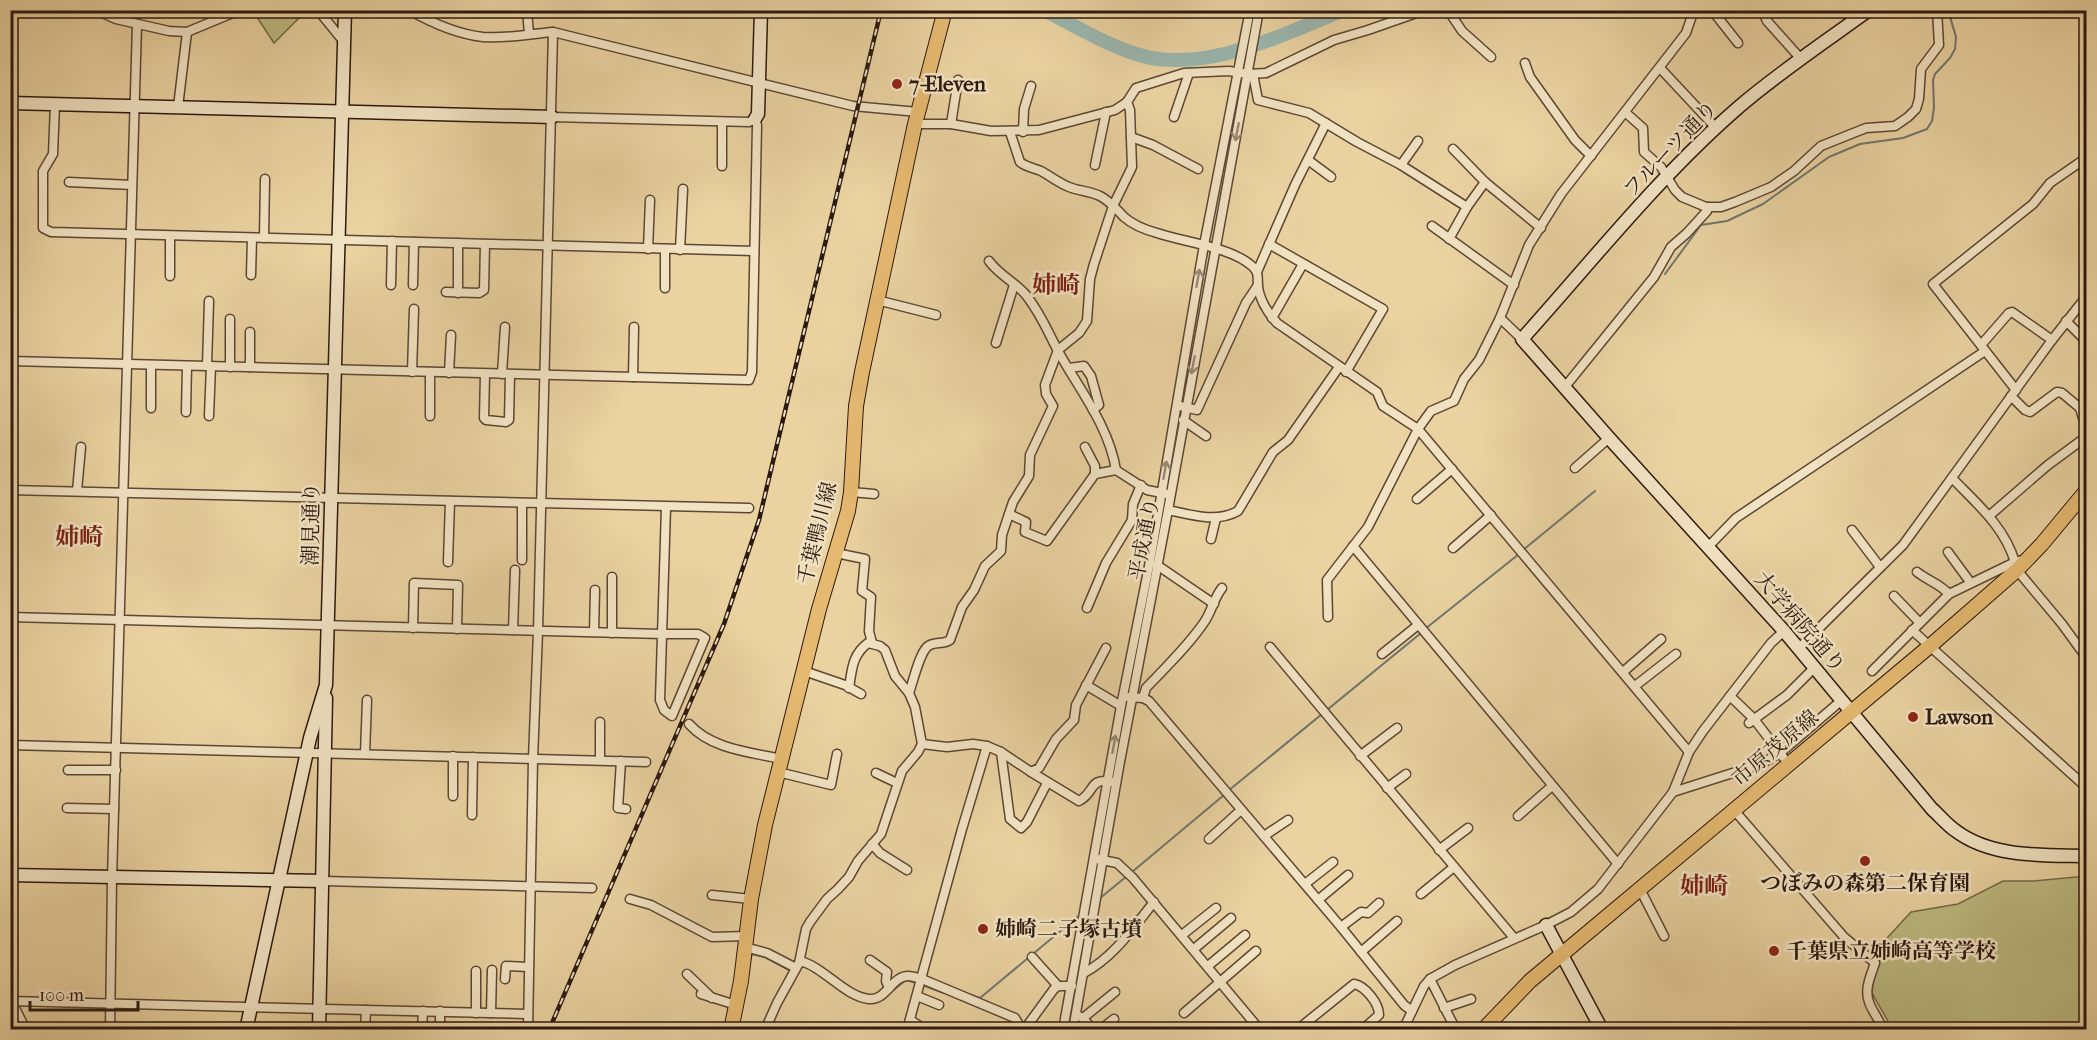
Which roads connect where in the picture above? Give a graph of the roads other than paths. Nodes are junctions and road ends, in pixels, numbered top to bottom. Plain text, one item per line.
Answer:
1 (96, 10) edge
2 (240, 10) edge
3 (318, 10) edge
4 (345, 10) edge
5 (409, 10) edge
6 (527, 10) edge
7 (761, 10) edge
8 (945, 10) edge
9 (1250, 10) edge
10 (1259, 10) edge
11 (1425, 10) edge
12 (1448, 10) edge
13 (1694, 10) edge
14 (1712, 10) edge
15 (1762, 10) edge
16 (1869, 10) edge
17 (1937, 10) edge
18 (137, 24) junction
19 (187, 32) junction
20 (553, 32) junction
21 (529, 34) junction
22 (1249, 37) junction
23 (344, 42) junction
24 (1738, 43) dead end
25 (1491, 57) dead end
26 (1802, 59) junction
27 (1525, 63) dead end
28 (1660, 68) junction
29 (1237, 72) junction
30 (1189, 73) junction
31 (1251, 74) junction
32 (958, 80) dead end
33 (759, 83) junction
34 (1031, 86) dead end
35 (1244, 97) junction
36 (1258, 100) junction
37 (1127, 102) junction
38 (10, 103) edge
39 (55, 104) junction
40 (134, 106) junction
41 (178, 108) junction
42 (342, 112) junction
43 (1106, 112) junction
44 (1626, 113) junction
45 (552, 117) junction
46 (1174, 117) dead end
47 (916, 118) junction
48 (755, 119) junction
49 (722, 122) junction
50 (1326, 123) junction
51 (951, 124) junction
52 (1716, 128) junction
53 (1010, 132) junction
54 (1023, 132) junction
55 (1131, 137) junction
56 (1418, 141) dead end
57 (1454, 149) dead end
58 (1591, 156) junction
59 (2086, 158) edge
60 (1308, 160) junction
61 (1095, 165) dead end
62 (1401, 165) junction
63 (722, 166) dead end
64 (1198, 169) dead end
65 (1331, 177) dead end
66 (1666, 177) junction
67 (265, 179) dead end
68 (69, 182) dead end
69 (1485, 182) junction
70 (132, 185) junction
71 (683, 189) dead end
72 (650, 200) dead end
73 (1113, 206) junction
74 (1467, 207) junction
75 (1706, 207) junction
76 (1432, 226) dead end
77 (1541, 228) junction
78 (130, 235) junction
79 (170, 236) junction
80 (252, 238) junction
81 (264, 238) junction
82 (1449, 239) junction
83 (338, 240) junction
84 (392, 241) junction
85 (414, 242) junction
86 (458, 243) junction
87 (484, 244) junction
88 (1269, 244) junction
89 (548, 245) junction
90 (1204, 245) junction
91 (648, 249) junction
92 (664, 249) junction
93 (1215, 249) junction
94 (680, 250) junction
95 (754, 251) junction
96 (989, 261) dead end
97 (1304, 264) junction
98 (1257, 272) junction
99 (251, 275) dead end
100 (170, 276) dead end
101 (391, 285) dead end
102 (413, 285) dead end
103 (1014, 285) junction
104 (1258, 285) junction
105 (1514, 285) junction
106 (665, 288) dead end
107 (446, 292) dead end
108 (458, 293) junction
109 (2086, 297) edge
110 (209, 300) dead end
111 (877, 300) junction
112 (414, 309) dead end
113 (936, 315) dead end
114 (1272, 318) junction
115 (1500, 318) junction
116 (230, 319) dead end
117 (2066, 321) junction
118 (505, 327) dead end
119 (634, 327) dead end
120 (250, 332) dead end
121 (451, 335) dead end
122 (1522, 339) junction
123 (2052, 340) junction
124 (2086, 341) edge
125 (996, 343) dead end
126 (1983, 348) junction
127 (1058, 350) junction
128 (10, 361) edge
129 (127, 365) junction
130 (151, 365) junction
131 (187, 366) junction
132 (209, 366) junction
133 (230, 367) junction
134 (250, 367) junction
135 (1069, 368) junction
136 (335, 369) junction
137 (1343, 369) junction
138 (412, 372) junction
139 (430, 372) junction
140 (449, 373) junction
141 (484, 374) junction
142 (506, 374) junction
143 (544, 376) junction
144 (633, 377) junction
145 (1564, 388) junction
146 (2014, 393) junction
147 (2086, 398) edge
148 (1181, 406) junction
149 (151, 408) dead end
150 (2080, 408) junction
151 (1093, 410) junction
152 (186, 412) dead end
153 (209, 416) dead end
154 (430, 416) dead end
155 (1183, 420) junction
156 (2086, 428) edge
157 (1418, 429) junction
158 (1206, 436) dead end
159 (2086, 437) edge
160 (1609, 438) junction
161 (81, 447) dead end
162 (1085, 447) dead end
163 (1575, 468) dead end
164 (1116, 470) junction
165 (1452, 470) junction
166 (1095, 474) junction
167 (1952, 477) junction
168 (1141, 485) junction
169 (10, 490) edge
170 (2086, 491) edge
171 (77, 492) junction
172 (851, 492) junction
173 (124, 493) junction
174 (874, 494) dead end
175 (1166, 494) junction
176 (331, 498) junction
177 (1417, 499) dead end
178 (450, 501) junction
179 (522, 502) junction
180 (541, 503) junction
181 (666, 507) junction
182 (749, 508) dead end
183 (1168, 510) junction
184 (1009, 514) junction
185 (1491, 515) junction
186 (1989, 516) junction
187 (1216, 518) junction
188 (1852, 530) dead end
189 (1211, 539) dead end
190 (1353, 546) junction
191 (1453, 548) dead end
192 (1707, 548) junction
193 (1948, 552) dead end
194 (837, 553) junction
195 (522, 560) dead end
196 (448, 562) dead end
197 (2020, 564) junction
198 (1157, 565) junction
199 (1880, 567) junction
200 (515, 570) dead end
201 (1917, 572) dead end
202 (612, 577) dead end
203 (1970, 582) junction
204 (1222, 588) dead end
205 (596, 590) dead end
206 (1949, 594) junction
207 (1894, 596) dead end
208 (1214, 604) junction
209 (1087, 608) dead end
210 (10, 616) edge
211 (1328, 617) dead end
212 (121, 620) junction
213 (1919, 622) junction
214 (1418, 625) junction
215 (329, 626) junction
216 (413, 628) junction
217 (457, 629) junction
218 (513, 630) junction
219 (1912, 630) junction
220 (538, 631) junction
221 (594, 632) junction
222 (1784, 632) junction
223 (612, 633) junction
224 (662, 634) junction
225 (1661, 639) dead end
226 (872, 643) junction
227 (1930, 646) junction
228 (1270, 647) dead end
229 (1106, 648) dead end
230 (1799, 648) junction
231 (1382, 654) dead end
232 (1676, 654) dead end
233 (2086, 657) edge
234 (1815, 667) junction
235 (804, 671) junction
236 (1872, 671) dead end
237 (1623, 672) junction
238 (326, 685) junction
239 (1086, 685) junction
240 (1635, 686) junction
241 (849, 688) junction
242 (909, 693) junction
243 (861, 694) dead end
244 (1730, 696) junction
245 (1143, 698) junction
246 (367, 700) dead end
247 (1125, 700) junction
248 (1842, 700) junction
249 (1852, 712) junction
250 (1752, 721) junction
251 (600, 722) dead end
252 (689, 724) dead end
253 (1397, 728) dead end
254 (922, 744) junction
255 (10, 745) edge
256 (987, 746) junction
257 (116, 748) junction
258 (307, 752) junction
259 (326, 752) junction
260 (1001, 752) junction
261 (1689, 752) junction
262 (365, 754) junction
263 (837, 754) dead end
264 (453, 756) junction
265 (1360, 756) junction
266 (473, 757) junction
267 (533, 759) junction
268 (1784, 759) junction
269 (600, 760) junction
270 (621, 760) junction
271 (646, 762) dead end
272 (780, 766) junction
273 (68, 770) dead end
274 (116, 770) junction
275 (1031, 772) junction
276 (876, 773) dead end
277 (1406, 774) dead end
278 (1112, 782) junction
279 (897, 783) junction
280 (1047, 783) junction
281 (1552, 786) junction
282 (2086, 787) edge
283 (1388, 788) junction
284 (1673, 792) junction
285 (453, 796) dead end
286 (67, 808) dead end
287 (114, 809) junction
288 (626, 809) dead end
289 (1241, 810) junction
290 (1734, 810) junction
291 (472, 814) dead end
292 (1518, 816) dead end
293 (1288, 820) dead end
294 (1468, 828) dead end
295 (1264, 836) junction
296 (1209, 839) dead end
297 (872, 844) junction
298 (1439, 850) junction
299 (2086, 856) edge
300 (1099, 859) junction
301 (1333, 862) dead end
302 (1618, 864) junction
303 (1454, 867) junction
304 (907, 870) dead end
305 (10, 875) edge
306 (1348, 875) dead end
307 (112, 879) junction
308 (279, 881) junction
309 (323, 881) junction
310 (1305, 884) junction
311 (530, 886) junction
312 (591, 888) dead end
313 (1640, 889) junction
314 (1421, 894) dead end
315 (712, 895) dead end
316 (630, 899) dead end
317 (751, 899) junction
318 (1318, 900) junction
319 (1154, 902) junction
320 (1379, 903) dead end
321 (1216, 908) dead end
322 (1231, 918) dead end
323 (1397, 921) dead end
324 (1546, 925) junction
325 (1341, 927) junction
326 (1182, 935) junction
327 (1245, 935) dead end
328 (1664, 936) dead end
329 (1514, 938) junction
330 (746, 942) junction
331 (1194, 949) junction
332 (1256, 951) dead end
333 (1361, 952) junction
334 (1561, 956) junction
335 (1032, 957) dead end
336 (870, 960) dead end
337 (798, 965) junction
338 (1208, 966) junction
339 (528, 967) junction
340 (492, 970) dead end
341 (476, 971) dead end
342 (1084, 973) junction
343 (687, 974) dead end
344 (506, 979) dead end
345 (922, 979) junction
346 (1430, 979) junction
347 (1221, 982) junction
348 (1058, 986) junction
349 (1072, 986) junction
350 (889, 988) junction
351 (1115, 992) dead end
352 (701, 994) dead end
353 (917, 996) junction
354 (713, 998) junction
355 (1471, 999) dead end
356 (11, 1000) edge
357 (111, 1003) junction
358 (736, 1005) junction
359 (939, 1005) dead end
360 (251, 1007) junction
361 (320, 1008) junction
362 (1444, 1008) junction
363 (366, 1010) junction
364 (423, 1011) junction
365 (440, 1011) junction
366 (1412, 1011) junction
367 (476, 1012) junction
368 (491, 1013) junction
369 (1184, 1013) dead end
370 (527, 1014) junction
371 (1075, 1015) junction
372 (1114, 1019) dead end
373 (10, 1025) edge
374 (909, 1025) edge
375 (1022, 1028) edge
376 (13, 1029) edge
377 (26, 1029) edge
378 (110, 1029) edge
379 (246, 1029) edge
380 (319, 1029) edge
381 (365, 1029) edge
382 (422, 1029) edge
383 (440, 1029) edge
384 (528, 1029) edge
385 (730, 1029) edge
386 (765, 1029) edge
387 (926, 1029) edge
388 (1064, 1029) edge
389 (1073, 1029) edge
390 (1093, 1029) edge
391 (1101, 1029) edge
392 (1260, 1029) edge
393 (1297, 1029) edge
394 (1362, 1029) edge
395 (1403, 1029) edge
396 (1456, 1029) edge
397 (1483, 1029) edge
398 (1602, 1029) edge
399 (1882, 1029) edge

1 - 18 street
2 - 19 street
3 - 23 street
4 - 23 street, 潮見通り
5 - 21 street
6 - 21 street
7 - 33 street
8 - 47 main road, 千葉鴨川線
9 - 22 street
10 - 22 street
11 - 31 street
12 - 25 street
13 - 28 street
14 - 24 street
15 - 26 street
16 - 26 street, フルーツ通り
17 - 75 street
18 - 19 street
18 - 40 street
19 - 41 street
20 - 21 street
20 - 33 street
20 - 45 street
22 - 29 street, 平成通り
22 - 31 street, 平成通り
23 - 42 street, 潮見通り
26 - 52 street, フルーツ通り
27 - 58 street
28 - 44 street
28 - 52 street
29 - 30 street
29 - 31 street
29 - 90 street, 平成通り
30 - 37 street
30 - 46 street
31 - 35 street, 平成通り
31 - 36 street
32 - 51 street
33 - 47 street
33 - 48 street
34 - 54 street
35 - 36 street
35 -> 93 street, 平成通り
36 - 50 street
37 - 43 street
37 - 55 street
38 - 39 street
39 - 40 street
39 - 78 street
40 - 41 street
40 - 70 street
41 - 42 street
42 - 45 street
42 - 83 street, 潮見通り
43 - 54 street
43 - 61 street
44 - 58 street
44 - 66 street
45 - 49 street
45 - 89 street
47 - 51 street
47 - 111 main road, 千葉鴨川線
48 - 49 street
48 - 95 street
49 - 63 street
50 - 60 street
50 - 62 street
51 - 53 street
52 - 66 street, フルーツ通り
53 - 54 street
53 - 73 street
55 - 64 street
55 - 73 street
56 - 62 street
57 - 69 street
58 - 77 street
59 - 126 street
60 - 65 street
60 - 88 street
62 - 74 street
66 - 75 street
66 - 122 street, フルーツ通り
67 - 81 street
68 - 70 street
69 - 74 street
69 - 77 street
70 - 78 street
71 - 94 street
72 - 91 street
73 - 90 street
73 - 127 street
74 - 82 street
75 - 145 street
76 - 82 street
77 - 105 street
78 - 79 street
78 - 129 street
79 - 80 street
79 - 100 street
80 - 81 street
80 - 99 street
81 - 83 street
82 - 105 street
83 - 84 street
83 - 136 street, 潮見通り
84 - 85 street
84 - 101 street
85 - 86 street
85 - 102 street
86 - 87 street
86 - 108 street
87 - 89 street
87 - 108 street
88 - 97 street
88 - 98 street
89 - 91 street
89 - 143 street
90 - 93 street
148 -> 90 street, 平成通り
91 - 92 street
92 - 94 street
92 - 106 street
93 - 98 street
93 -> 148 street, 平成通り
94 - 95 street
95 - 144 street
96 - 103 street
97 - 114 street
97 - 137 street
98 - 104 street
103 - 125 street
103 - 127 street
104 - 114 street
104 - 148 street
105 - 115 street
107 - 108 street
109 - 117 street
110 - 132 street
111 - 113 street
111 - 172 main road, 千葉鴨川線
112 - 138 street
114 - 137 street
115 - 122 street
115 - 157 street
116 - 133 street
117 - 123 street
117 - 124 street
118 - 142 street
119 - 144 street
120 - 134 street
121 - 140 street
122 - 145 street, 大学病院通り
123 - 126 street
123 - 146 street
126 - 146 street
126 - 192 street
127 - 135 street
127 - 184 street
128 - 129 street
129 - 130 street
129 - 173 street
130 - 131 street
130 - 149 street
131 - 132 street
131 - 152 street
132 - 133 street
132 - 153 street
133 - 134 street
134 - 136 street
135 - 151 street
135 - 151 street
136 - 138 street
136 - 176 street, 潮見通り
137 - 157 street
137 - 187 street
138 - 139 street
139 - 140 street
139 - 154 street
140 - 141 street
141 - 142 street
141 - 142 street
142 - 143 street
143 - 144 street
143 - 180 street
145 - 160 street, 大学病院通り
146 - 150 street
146 - 167 street
147 - 150 street
148 - 155 street, 平成通り
175 -> 148 street, 平成通り
150 - 156 street
151 - 164 street
155 - 158 street
155 - 175 street, 平成通り
157 - 165 street
157 - 190 street
159 - 186 street
160 - 163 street
160 - 192 street, 大学病院通り
161 - 171 street
162 - 166 street
164 - 166 street
164 - 168 street
165 - 177 street
165 - 185 street
166 - 184 street
167 - 186 street
167 - 199 street
168 - 175 street
168 - 209 street
169 - 171 street
170 - 197 main road, 市原茂原線
171 - 173 street
172 - 174 street
172 - 194 main road, 千葉鴨川線
173 - 176 street
173 - 212 street
175 - 183 street, 平成通り
175 - 247 street, 平成通り
176 - 178 street
176 - 215 street, 潮見通り
178 - 179 street
178 - 196 street
179 - 180 street
179 - 195 street
180 - 181 street
180 - 220 street
181 - 182 street
181 - 224 street
183 - 187 street
183 - 198 street, 平成通り
184 - 242 street
185 - 191 street
185 - 237 street
186 - 197 street
187 - 189 street
188 - 199 street
190 - 211 street
190 - 214 street
192 - 222 street, 大学病院通り
193 - 203 street
194 - 226 street
194 - 235 main road, 千葉鴨川線
197 - 203 street
197 - 227 main road, 市原茂原線
197 - 233 street
198 - 208 street
198 - 247 street, 平成通り
199 - 230 street
200 - 218 street
201 - 206 street
202 - 223 street
203 - 206 street
204 - 208 street
205 - 221 street
206 - 213 street
207 - 213 street
208 - 245 street
210 - 212 street
212 - 215 street
212 - 257 street
213 - 219 street
214 - 231 street
214 - 281 street
215 - 216 street
215 - 238 street, 潮見通り
216 - 217 street
216 - 217 street
217 - 218 street
218 - 220 street
219 - 227 street
219 - 236 street
220 - 221 street
220 - 267 street
221 - 223 street
222 - 230 street, 大学病院通り
222 - 244 street
223 - 224 street
224 - 224 street
225 - 237 street
226 - 241 street
226 - 242 street
227 - 249 main road, 市原茂原線
227 - 282 street
228 - 265 street
229 - 239 street
230 - 234 street, 大学病院通り
232 - 240 street
234 - 248 street, 大学病院通り
234 - 250 street
235 - 241 street
235 - 272 main road, 千葉鴨川線
237 - 240 street
238 - 258 street, 潮見通り
238 - 259 street
239 - 247 street
239 - 275 street
240 - 261 street
241 - 243 street
242 - 254 street
244 - 250 street
244 - 261 street
245 - 247 street
245 - 289 street
246 - 262 street
247 - 278 street, 平成通り
278 -> 247 street, 平成通り
248 - 249 street, 大学病院通り
248 - 268 street
249 - 268 main road, 市原茂原線
249 - 299 street, 大学病院通り
250 - 268 street
251 - 269 street
252 - 272 street
253 - 265 street
254 - 256 street
254 - 279 street
255 - 257 street
256 - 260 street
256 - 345 street
257 - 258 street
257 - 274 street
258 - 259 street
258 - 308 street, 潮見通り
259 - 262 street
259 - 309 street
260 - 275 street
260 - 280 street
261 - 284 street
262 - 264 street
263 - 272 street
264 - 266 street
264 - 285 street
265 - 283 street
266 - 267 street
266 - 291 street
267 - 269 street
267 - 311 street
268 - 284 street
268 - 290 main road, 市原茂原線
269 - 270 street
270 - 271 street
270 - 288 street
272 - 317 main road, 千葉鴨川線
273 - 274 street
274 - 287 street
275 - 280 street
276 - 279 street
277 - 283 street
278 - 280 street
278 - 300 street, 平成通り
279 - 297 street
281 - 292 street
281 - 302 street
283 - 298 street
284 - 302 street
286 - 287 street
287 - 307 street
289 - 295 street
289 - 296 street
290 - 313 main road, 市原茂原線
290 - 399 street
293 - 295 street
294 - 298 street
295 - 310 street
297 - 304 street
297 - 337 street
298 - 303 street
300 - 319 street
300 - 342 street, 平成通り
300 - 349 street, 平成通り
301 - 310 street
302 - 324 street
303 - 314 street
303 - 329 street
305 - 307 street
306 - 318 street
307 - 308 street
307 - 357 street
308 - 309 street
308 - 360 street, 潮見通り
309 - 311 street
309 - 361 street
310 - 318 street
311 - 312 street
311 - 339 street
313 - 328 street
313 - 334 main road, 市原茂原線
315 - 317 street
316 - 330 street
317 - 330 main road, 千葉鴨川線
318 - 325 street
319 - 326 street
319 - 342 street
320 - 325 street
321 - 326 street
322 - 331 street
323 - 333 street
324 - 329 street
324 - 334 street
325 - 333 street
326 - 331 street
327 - 338 street
329 - 346 street
330 - 337 street
330 - 358 main road, 千葉鴨川線
331 - 338 street
332 - 347 street
333 - 366 street
334 - 397 main road, 市原茂原線
334 - 398 street
335 - 348 street
336 - 350 street
337 - 350 street
337 - 386 street
338 - 347 street
339 - 344 street
339 - 370 street
340 - 368 street
341 - 367 street
342 - 371 street, 平成通り
343 - 354 street
345 - 350 street
345 - 353 street
345 - 375 street
346 - 362 street
346 - 366 street
347 - 369 street
347 - 392 street
348 - 349 street
348 - 375 street
349 - 371 street, 平成通り
351 - 371 street
352 - 354 street
353 - 359 street
353 - 374 street
354 - 358 street
355 - 362 street
356 - 357 street
356 - 377 street
357 - 360 street
357 - 378 street
358 - 385 main road, 千葉鴨川線
360 - 361 street
360 - 379 street, 潮見通り
361 - 363 street
361 - 380 street
362 - 396 street
363 - 364 street
363 - 381 street
364 - 365 street
364 - 382 street
365 - 367 street
365 - 383 street
366 - 395 street
367 - 368 street
368 - 370 street
370 - 384 street
371 - 388 street, 平成通り
371 - 389 street, 平成通り
371 - 390 street
372 - 391 street
373 - 376 street
374 - 387 street
393 - 394 street

